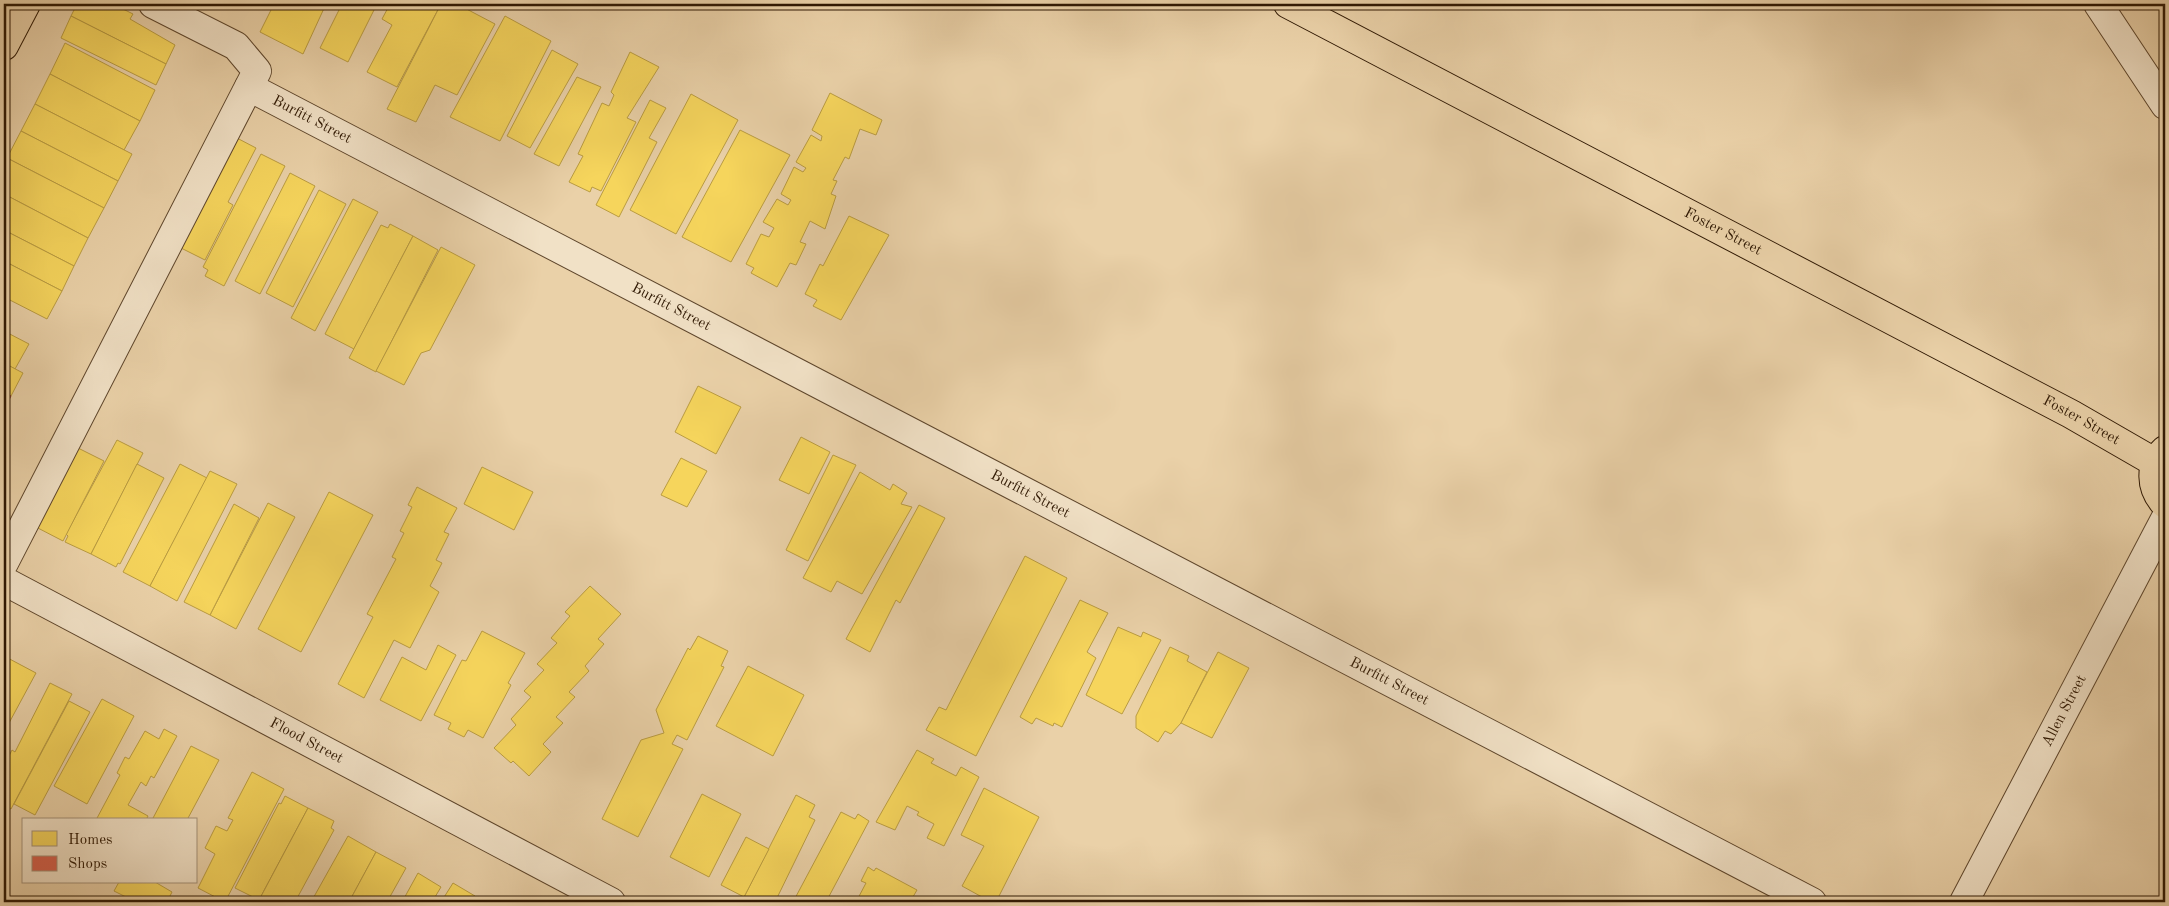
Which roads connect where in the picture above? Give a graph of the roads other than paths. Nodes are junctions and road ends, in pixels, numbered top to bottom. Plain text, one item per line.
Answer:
1 (26, 4) edge
2 (154, 4) edge
3 (1288, 4) edge
4 (2098, 4) edge
5 (4, 46) edge
6 (253, 79) junction
7 (2165, 106) edge
8 (2160, 456) edge
9 (2165, 504) edge
10 (2165, 519) edge
11 (4, 563) edge
12 (4, 580) edge
13 (611, 902) edge
14 (1812, 902) edge
15 (1964, 902) edge

1 - 5 main road
2 - 6 street, Burfitt Street
3 - 8 main road, Foster Street
4 - 7 street
6 - 11 street
6 - 14 street, Burfitt Street
8 - 9 main road
10 - 15 street, Allen Street
12 - 13 street, Flood Street

